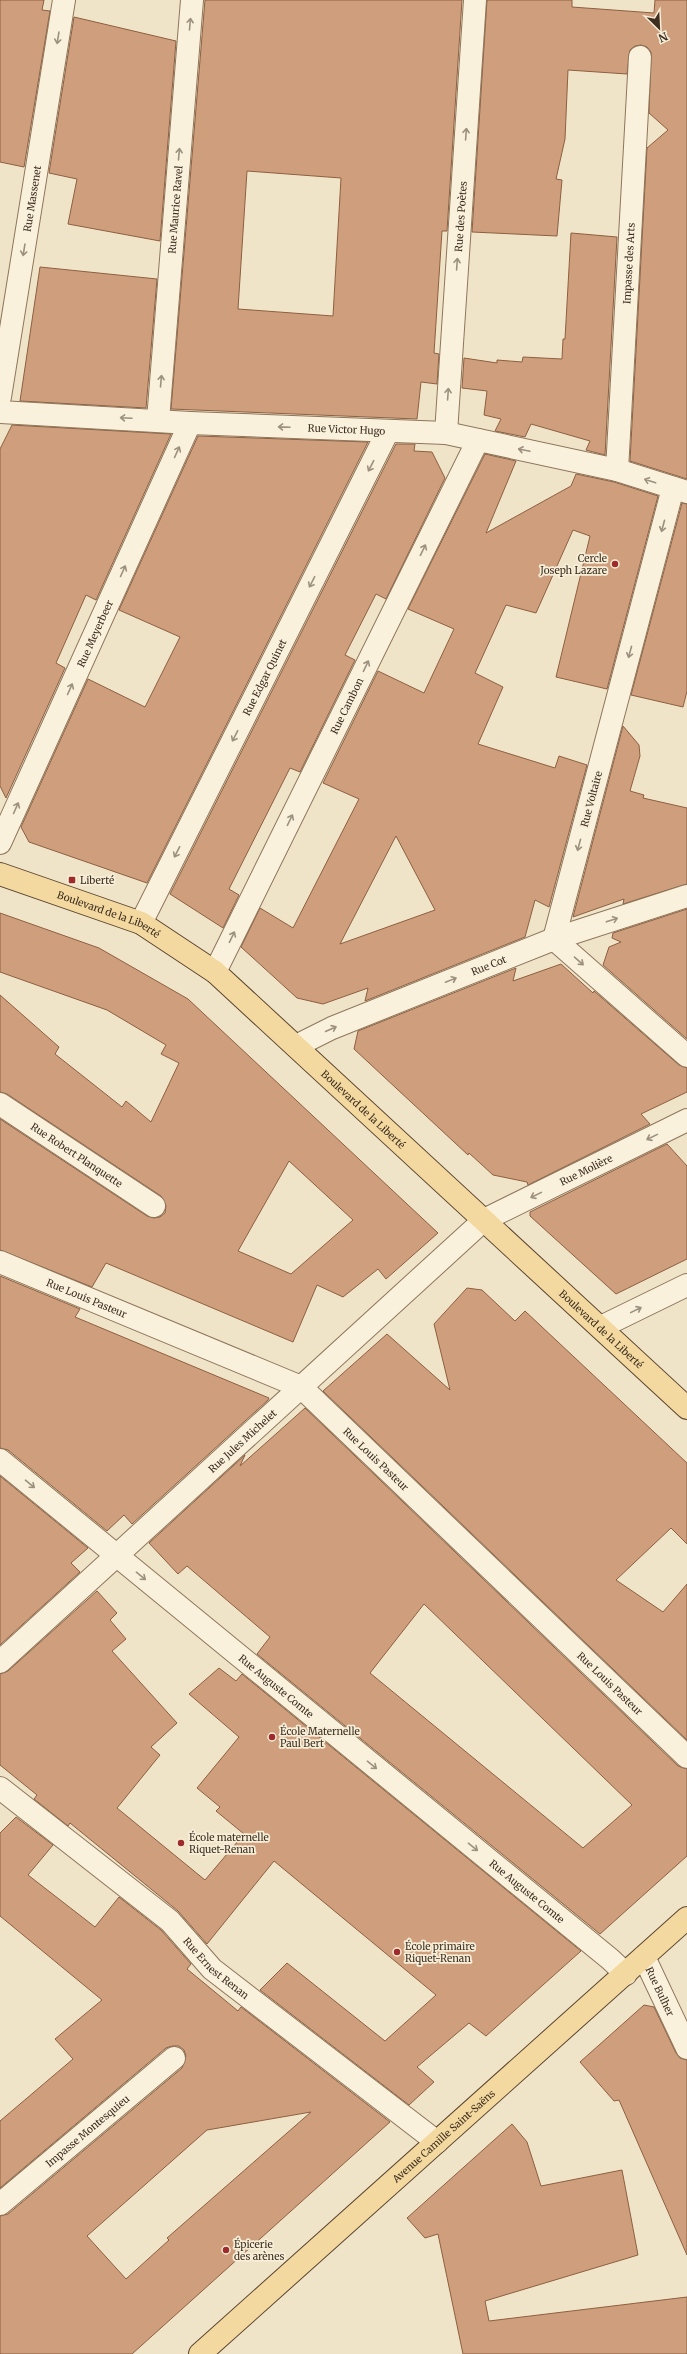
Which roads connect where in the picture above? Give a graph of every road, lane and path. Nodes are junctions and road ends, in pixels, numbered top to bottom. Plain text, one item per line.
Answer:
1 (64, 0) edge
2 (192, 0) edge
3 (476, 0) edge
4 (640, 57) dead end
5 (0, 397) edge
6 (0, 412) edge
7 (158, 420) junction
8 (190, 423) junction
9 (388, 431) junction
10 (446, 433) junction
11 (478, 440) junction
12 (616, 470) junction
13 (680, 490) edge
14 (0, 843) edge
15 (0, 874) edge
16 (687, 896) edge
17 (141, 923) junction
18 (554, 939) junction
19 (215, 972) junction
20 (296, 1046) junction
21 (687, 1056) edge
22 (0, 1104) edge
23 (687, 1120) edge
24 (154, 1206) dead end
25 (484, 1220) junction
26 (0, 1262) edge
27 (687, 1285) edge
28 (601, 1327) junction
29 (301, 1387) junction
30 (687, 1408) edge
31 (0, 1460) edge
32 (116, 1556) junction
33 (0, 1662) edge
34 (687, 1757) edge
35 (0, 1788) edge
36 (687, 1918) edge
37 (644, 1957) junction
38 (626, 1974) junction
39 (687, 2048) edge
40 (174, 2058) dead end
41 (437, 2142) junction
42 (0, 2204) edge
43 (200, 2354) edge

1 -> 5 street, Rue Massenet
7 -> 2 street, Rue Maurice Ravel
10 -> 3 street, Rue des Poètes
4 - 12 street, Impasse des Arts
7 -> 6 street, Rue Victor Hugo
7 - 8 street, Rue Victor Hugo
9 -> 8 street, Rue Victor Hugo
14 -> 8 street, Rue Meyerbeer
9 - 10 street, Rue Victor Hugo
9 -> 17 street, Rue Edgar Quinet
10 - 11 street, Rue Victor Hugo
12 -> 11 street, Rue Victor Hugo
19 -> 11 street, Rue Cambon
13 -> 12 street, Rue Victor Hugo
13 -> 18 street, Rue Voltaire
15 - 17 main road, Boulevard de la Liberté
18 -> 16 street, Rue Cot
17 - 19 main road, Boulevard de la Liberté
20 -> 18 street, Rue Cot
18 -> 21 street
19 - 20 main road, Boulevard de la Liberté
20 - 25 main road, Boulevard de la Liberté
22 - 24 street, Rue Robert Planquette
23 -> 25 street, Rue Molière
25 - 28 main road, Boulevard de la Liberté
25 - 29 street, Rue Jules Michelet
26 - 29 street, Rue Louis Pasteur
28 -> 27 street
28 - 30 main road, Boulevard de la Liberté
29 - 32 street, Rue Jules Michelet
29 - 34 street, Rue Louis Pasteur
31 -> 32 street, Rue Auguste Comte
32 - 33 street, Rue Jules Michelet
32 -> 38 street, Rue Auguste Comte
35 - 41 street, Rue Ernest Renan
36 - 37 main road, Avenue Camille Saint-Saëns
37 - 38 main road, Avenue Camille Saint-Saëns
37 - 39 street, Rue Bulher
38 - 41 main road, Avenue Camille Saint-Saëns
40 - 42 street, Impasse Montesquieu
41 - 43 main road, Avenue Camille Saint-Saëns

